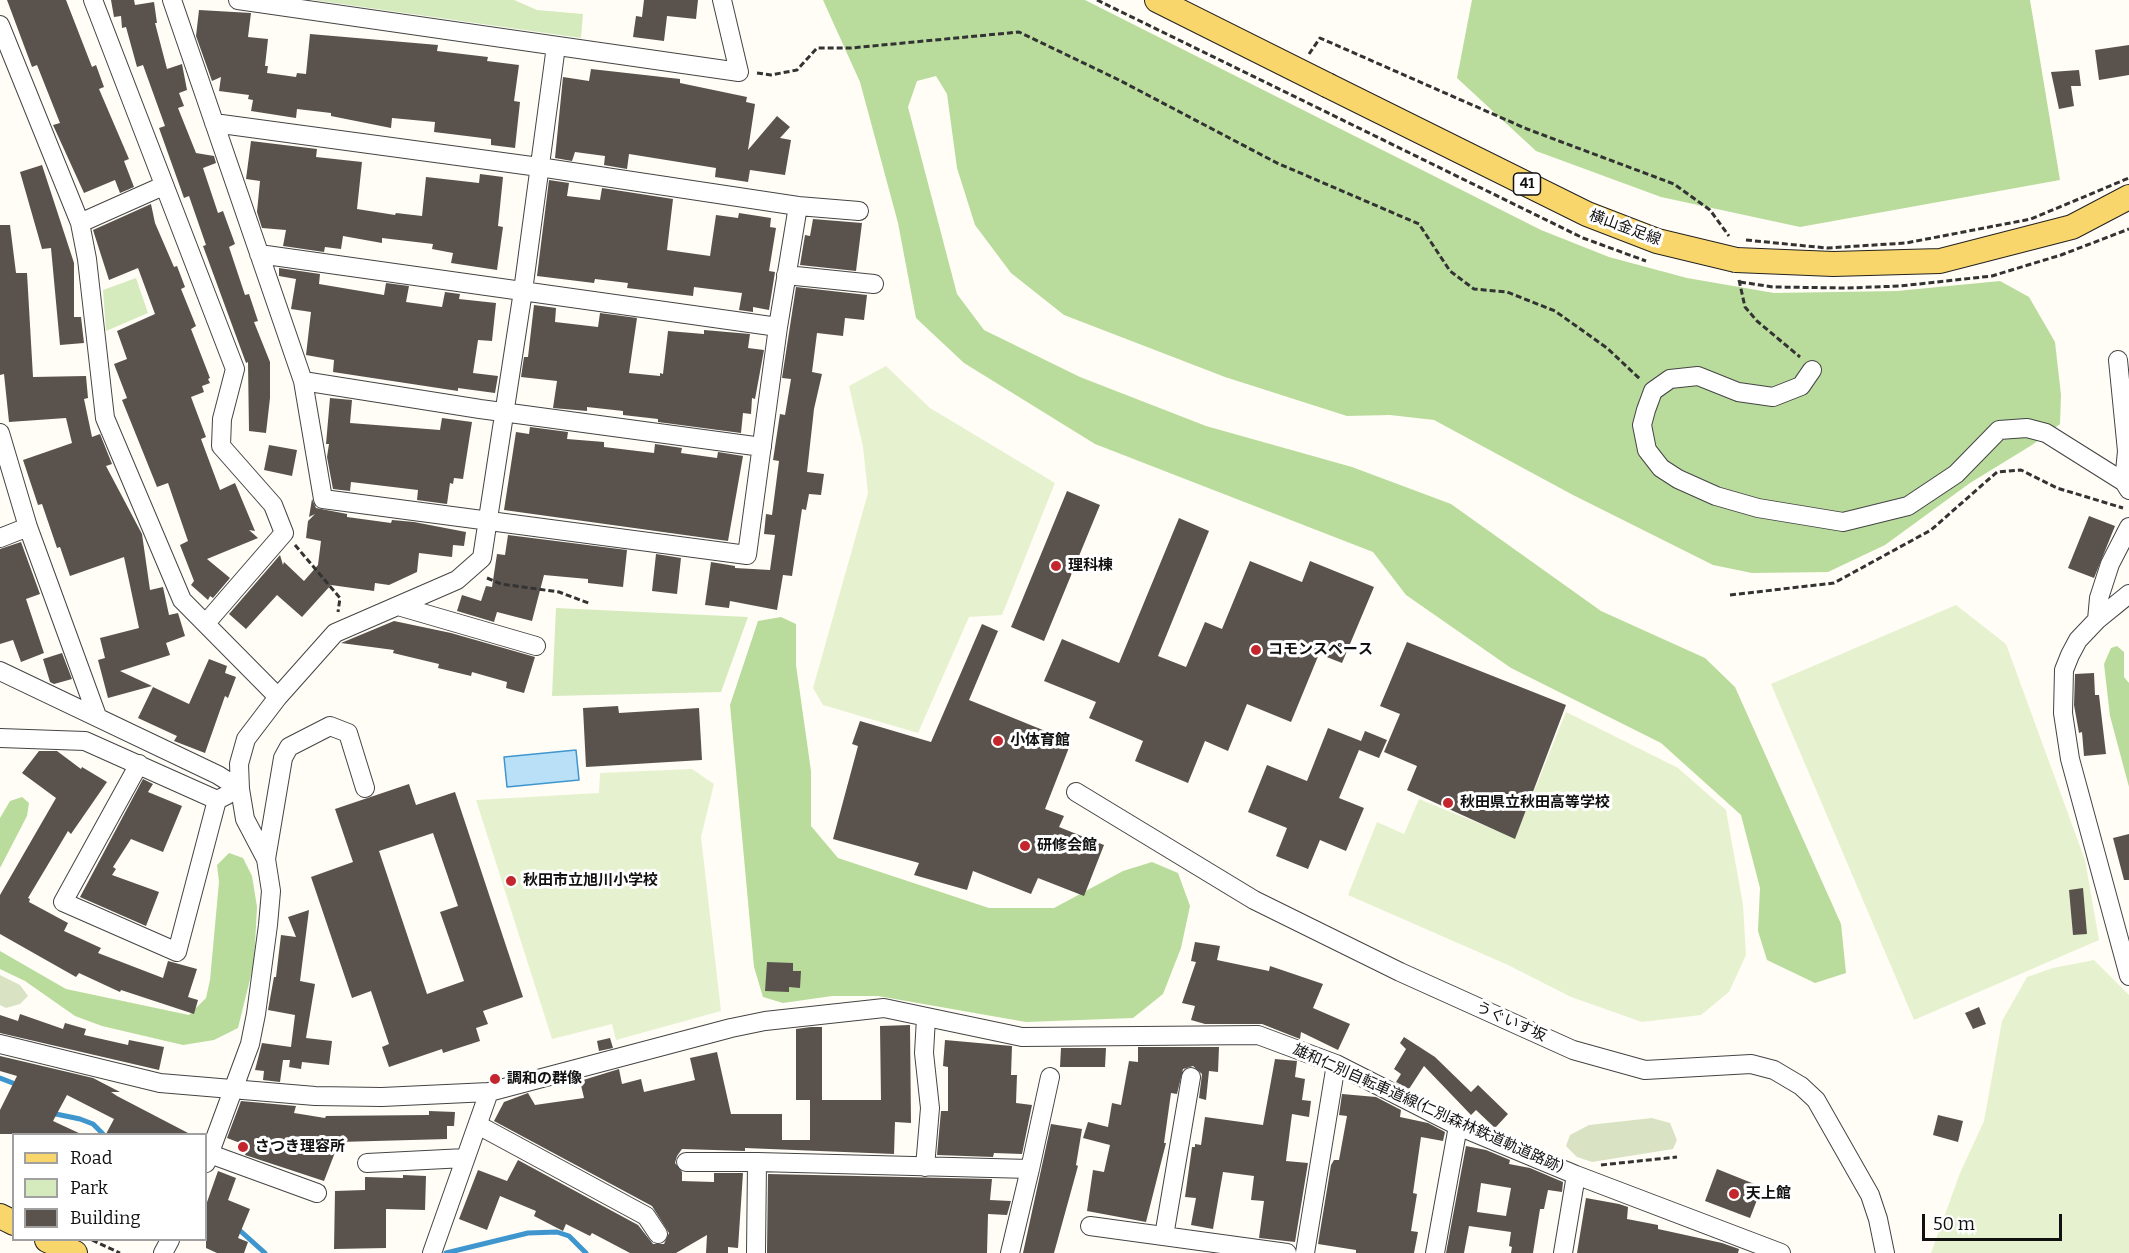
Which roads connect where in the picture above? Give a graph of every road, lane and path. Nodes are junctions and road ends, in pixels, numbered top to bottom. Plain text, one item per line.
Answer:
1 (93, 0) edge
2 (172, 0) edge
3 (238, 0) edge
4 (722, 0) edge
5 (1097, 0) edge
6 (1157, 0) edge
7 (0, 25) edge
8 (556, 46) junction
9 (1298, 71) junction
10 (739, 72) junction
11 (1316, 107) dead end
12 (214, 123) junction
13 (539, 167) junction
14 (2129, 178) edge
15 (163, 186) junction
16 (2129, 197) edge
17 (798, 206) junction
18 (859, 211) dead end
19 (80, 223) junction
20 (1723, 237) dead end
21 (1731, 243) dead end
22 (259, 254) junction
23 (786, 275) junction
24 (1738, 275) dead end
25 (874, 284) dead end
26 (523, 291) junction
27 (778, 327) junction
28 (2118, 360) dead end
29 (1812, 370) joint
30 (303, 381) junction
31 (1653, 391) junction
32 (505, 412) junction
33 (0, 433) edge
34 (762, 447) junction
35 (2127, 486) edge
36 (2129, 507) edge
37 (488, 522) junction
38 (28, 527) junction
39 (2129, 527) edge
40 (284, 533) junction
41 (0, 538) edge
42 (469, 569) junction
43 (2129, 594) edge
44 (1730, 595) dead end
45 (591, 604) dead end
46 (398, 606) junction
47 (2097, 620) junction
48 (206, 623) junction
49 (335, 633) junction
50 (536, 646) dead end
51 (0, 671) edge
52 (278, 698) junction
53 (97, 716) junction
54 (0, 738) edge
55 (139, 764) junction
56 (365, 788) dead end
57 (240, 789) junction
58 (1076, 792) dead end
59 (217, 800) junction
60 (266, 859) junction
61 (2129, 976) edge
62 (926, 1018) junction
63 (0, 1044) edge
64 (1336, 1064) junction
65 (1050, 1077) dead end
66 (1191, 1077) dead end
67 (234, 1088) junction
68 (489, 1092) junction
69 (478, 1125) junction
70 (1458, 1126) junction
71 (1677, 1157) dead end
72 (208, 1158) edge
73 (465, 1158) junction
74 (686, 1162) dead end
75 (757, 1162) junction
76 (367, 1163) dead end
77 (925, 1167) junction
78 (1030, 1169) junction
79 (1571, 1173) junction
80 (317, 1193) dead end
81 (1090, 1226) dead end
82 (658, 1234) dead end
83 (1164, 1236) junction
84 (51, 1241) edge
85 (94, 1241) edge
86 (75, 1253) edge
87 (120, 1253) edge
88 (432, 1253) edge
89 (756, 1253) edge
90 (1010, 1253) edge
91 (1287, 1253) edge
92 (1305, 1253) edge
93 (1435, 1253) edge
94 (1563, 1253) edge
95 (1781, 1253) edge
96 (1885, 1253) edge

1 - 15 street
2 - 12 street
3 - 8 street
4 - 10 street
5 - 11 path
6 - 9 main road, 横山金足線 / 41
7 - 19 street
8 - 10 street
8 - 13 street
9 - 16 main road, 横山金足線 / 41, bridge
9 - 21 path
10 - 31 path
12 - 13 street
12 - 22 street
13 - 17 street
13 - 26 street
14 - 20 path, bridge
15 - 19 street
15 - 40 street
17 - 18 street
17 - 23 street
19 - 48 street
22 - 26 street
22 - 30 street
23 - 25 street
23 - 27 street
24 - 29 path
26 - 27 street
26 - 32 street
27 - 34 street
28 - 35 street
29 - 31 street
30 - 32 street
30 - 37 street
31 - 35 street
32 - 34 street
32 - 37 street
33 - 38 street
34 - 37 street
36 - 44 path
37 - 42 street
38 - 41 street
38 - 53 street
39 - 47 street
40 - 48 street
40 - 49 path
42 - 45 path
42 - 46 street
43 - 47 street
46 - 49 street
46 - 50 street
47 - 61 street
48 - 52 street
49 - 52 street
51 - 53 street
52 - 57 street
53 - 57 street
54 - 55 street
55 - 59 street
55 - 59 street
56 - 60 street
57 - 59 street
57 - 60 street
58 - 96 street, うぐいす坂
60 - 67 street
62 - 64 street, 雄和仁別自転車道線(仁別森林鉄道軌道路跡)
62 - 68 street, 雄和仁別自転車道線(仁別森林鉄道軌道路跡)
62 - 77 street
63 - 67 street, 雄和仁別自転車道線(仁別森林鉄道軌道路跡)
64 - 70 street, 雄和仁別自転車道線(仁別森林鉄道軌道路跡)
64 - 92 street
65 - 78 street
66 - 83 street
67 - 68 street, 雄和仁別自転車道線(仁別森林鉄道軌道路跡)
67 - 72 street
68 - 69 street
69 - 73 street
69 - 82 street
70 - 79 street, 雄和仁別自転車道線(仁別森林鉄道軌道路跡)
70 - 93 street
71 - 79 path
72 - 80 street
73 - 76 street
73 - 88 street
74 - 75 street
75 - 77 street
75 - 89 street
77 - 78 street
78 - 90 street
79 - 94 street
79 - 95 street, 雄和仁別自転車道線(仁別森林鉄道軌道路跡)
81 - 83 street
83 - 91 street
84 - 86 main road
85 - 87 path

